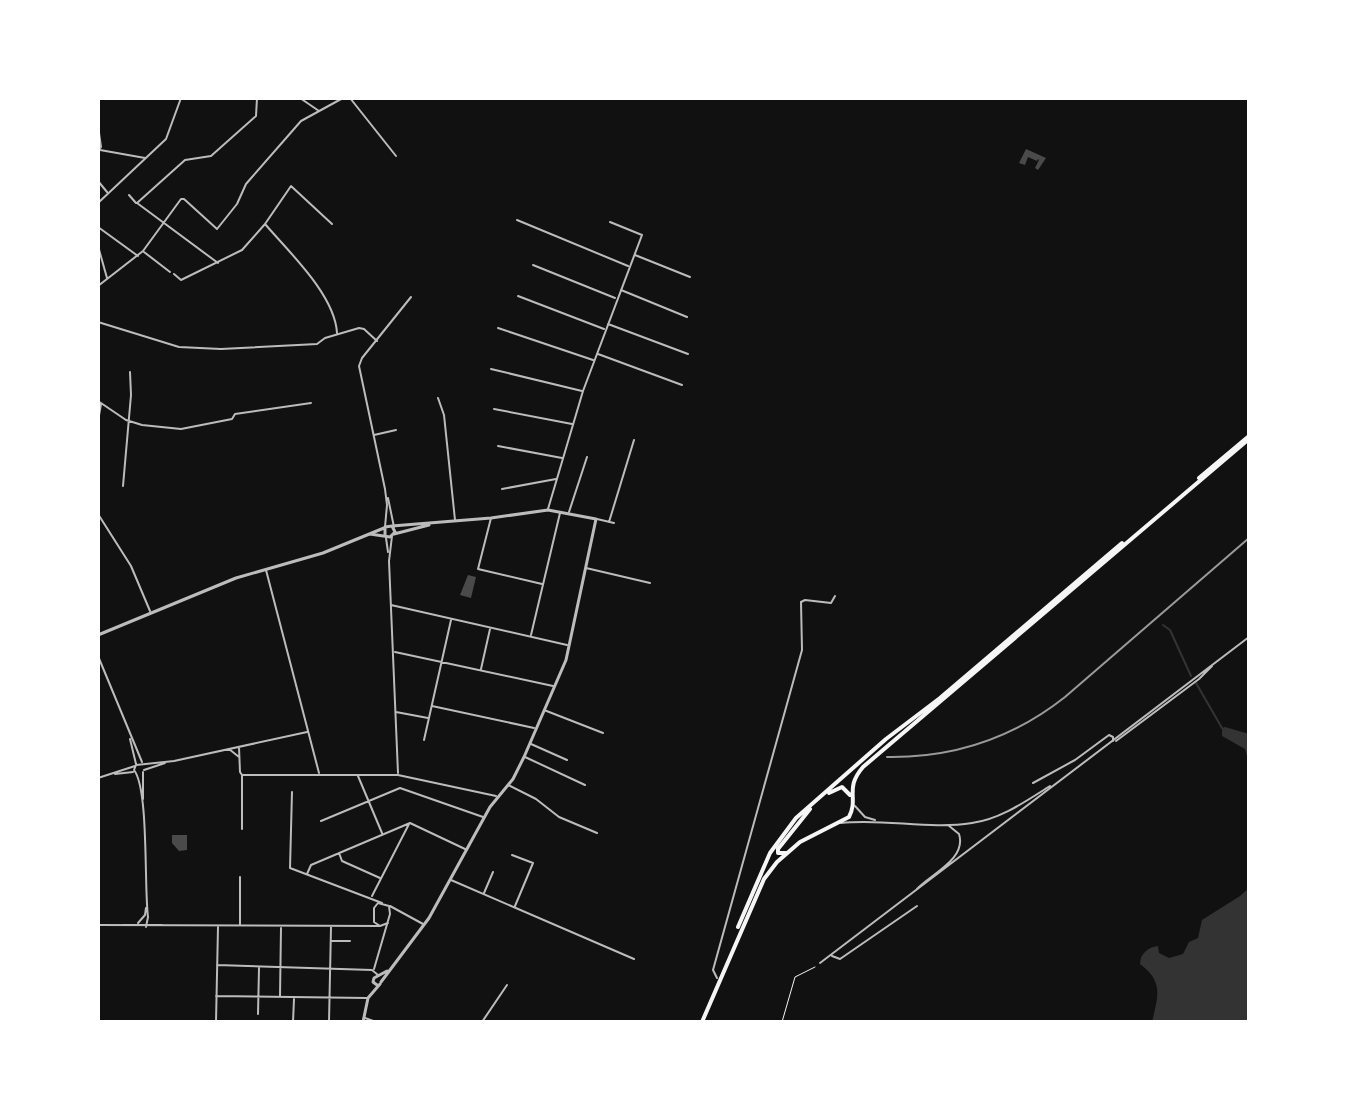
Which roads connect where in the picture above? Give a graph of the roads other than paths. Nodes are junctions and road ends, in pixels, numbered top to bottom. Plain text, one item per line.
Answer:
1 (181, 98) edge
2 (257, 98) edge
3 (300, 98) edge
4 (343, 98) edge
5 (350, 98) edge
6 (319, 111) junction
7 (98, 126) edge
8 (99, 151) edge
9 (396, 156) dead end
10 (146, 158) junction
11 (98, 181) edge
12 (108, 193) junction
13 (129, 195) dead end
14 (98, 203) edge
15 (137, 203) junction
16 (517, 220) dead end
17 (610, 222) dead end
18 (164, 223) junction
19 (265, 224) junction
20 (332, 224) dead end
21 (98, 227) edge
22 (98, 246) edge
23 (143, 251) junction
24 (634, 254) junction
25 (138, 256) junction
26 (218, 263) junction
27 (533, 265) dead end
28 (629, 267) junction
29 (690, 277) dead end
30 (107, 279) junction
31 (98, 286) edge
32 (620, 289) junction
33 (518, 296) dead end
34 (411, 297) dead end
35 (617, 298) junction
36 (687, 317) dead end
37 (98, 322) edge
38 (607, 323) junction
39 (498, 328) dead end
40 (605, 329) junction
41 (337, 334) junction
42 (377, 341) junction
43 (597, 353) junction
44 (688, 354) dead end
45 (594, 361) junction
46 (491, 369) dead end
47 (130, 372) dead end
48 (682, 385) dead end
49 (583, 391) junction
50 (438, 398) dead end
51 (100, 402) edge
52 (311, 403) dead end
53 (494, 409) dead end
54 (98, 421) edge
55 (129, 421) junction
56 (573, 424) junction
57 (396, 430) dead end
58 (373, 435) junction
59 (1249, 438) edge
60 (634, 440) dead end
61 (498, 446) dead end
62 (587, 457) dead end
63 (563, 458) junction
64 (557, 479) junction
65 (123, 486) dead end
66 (385, 489) junction
67 (502, 489) dead end
68 (548, 510) junction
69 (560, 512) junction
70 (568, 513) junction
71 (98, 514) edge
72 (491, 518) junction
73 (596, 519) junction
74 (456, 521) junction
75 (609, 522) junction
76 (437, 523) junction
77 (614, 523) dead end
78 (384, 527) junction
79 (393, 527) junction
80 (366, 534) junction
81 (394, 535) junction
82 (385, 536) junction
83 (389, 561) junction
84 (265, 568) junction
85 (585, 568) junction
86 (650, 583) dead end
87 (543, 584) junction
88 (835, 596) dead end
89 (391, 605) junction
90 (151, 613) junction
91 (451, 619) junction
92 (490, 627) junction
93 (98, 635) edge
94 (531, 637) junction
95 (1249, 637) edge
96 (569, 645) junction
97 (393, 652) junction
98 (98, 656) edge
99 (441, 662) junction
100 (481, 670) junction
101 (554, 687) junction
102 (432, 706) junction
103 (543, 710) junction
104 (396, 712) junction
105 (429, 718) junction
106 (535, 728) junction
107 (307, 732) junction
108 (603, 733) dead end
109 (129, 734) junction
110 (424, 740) dead end
111 (1113, 742) junction
112 (529, 743) junction
113 (239, 746) junction
114 (228, 748) junction
115 (524, 757) junction
116 (240, 759) junction
117 (567, 760) dead end
118 (174, 761) junction
119 (143, 764) junction
120 (135, 766) junction
121 (144, 771) junction
122 (137, 773) junction
123 (319, 774) junction
124 (358, 775) junction
125 (398, 775) junction
126 (100, 777) edge
127 (242, 777) junction
128 (1063, 779) junction
129 (1033, 783) dead end
130 (507, 785) junction
131 (585, 785) dead end
132 (292, 792) dead end
133 (824, 795) junction
134 (496, 796) junction
135 (852, 799) junction
136 (369, 802) junction
137 (814, 804) junction
138 (142, 805) junction
139 (1019, 806) junction
140 (1021, 811) junction
141 (484, 817) junction
142 (321, 821) dead end
143 (880, 821) junction
144 (410, 823) junction
145 (841, 823) junction
146 (943, 824) junction
147 (242, 829) dead end
148 (597, 833) dead end
149 (382, 834) junction
150 (467, 850) junction
151 (339, 852) junction
152 (787, 852) junction
153 (512, 855) dead end
154 (493, 872) dead end
155 (307, 874) junction
156 (240, 877) dead end
157 (382, 879) junction
158 (450, 880) junction
159 (483, 894) junction
160 (911, 894) junction
161 (372, 897) junction
162 (382, 903) junction
163 (389, 906) junction
164 (917, 906) dead end
165 (374, 908) junction
166 (514, 908) junction
167 (398, 911) junction
168 (390, 914) junction
169 (146, 916) junction
170 (374, 920) junction
171 (388, 923) junction
172 (135, 924) junction
173 (155, 924) junction
174 (98, 925) edge
175 (146, 925) junction
176 (425, 925) junction
177 (120, 926) junction
178 (167, 926) junction
179 (218, 926) junction
180 (240, 926) junction
181 (380, 926) junction
182 (281, 927) junction
183 (331, 927) junction
184 (368, 927) junction
185 (330, 941) junction
186 (350, 941) dead end
187 (831, 955) junction
188 (634, 959) dead end
189 (820, 963) road end
190 (217, 965) junction
191 (259, 966) junction
192 (280, 967) junction
193 (330, 969) junction
194 (373, 970) junction
195 (717, 978) junction
196 (379, 980) junction
197 (507, 985) dead end
198 (216, 996) junction
199 (258, 996) junction
200 (280, 996) junction
201 (294, 997) junction
202 (329, 997) junction
203 (368, 997) junction
204 (258, 1014) dead end
205 (363, 1020) edge
206 (216, 1022) edge
207 (293, 1022) edge
208 (329, 1022) edge
209 (376, 1022) edge
210 (482, 1022) edge
211 (700, 1022) edge

1 - 10 street
2 - 15 street
3 - 6 street
4 - 6 street
5 - 9 street
6 - 18 street
7 - 8 street
8 - 10 street
10 - 12 street
11 - 12 street
12 - 14 street
13 - 15 street
15 - 18 street
16 - 28 street
17 - 24 street
18 - 23 street
18 - 26 street
19 - 20 street
19 - 26 street
19 - 41 street
21 - 25 street
22 - 30 street
23 - 25 street
23 - 26 street
24 - 28 street
24 - 29 street
25 - 30 street
27 - 35 street
28 - 32 street
30 - 31 street
32 - 35 street
32 - 36 street
33 - 40 street
34 - 42 street
35 - 38 street
37 - 41 street
38 - 40 street
38 - 44 street
39 - 45 street
40 - 43 street
41 - 42 street
42 - 58 street
43 - 45 street
43 - 48 street
45 - 49 street
46 - 49 street
47 - 55 street
49 - 56 street
50 - 74 street
51 - 54 street
51 - 55 street
52 - 55 street
53 - 56 street
55 - 65 street
56 - 63 street
57 - 58 street
58 - 66 street
59 - 133 main road
59 - 135 main road
60 - 75 street
61 - 63 street
62 - 70 street
63 - 64 street
64 - 67 street
64 - 68 street
66 - 78 street
66 - 79 street
68 - 69 street
68 - 72 street
69 - 70 street
69 - 87 street
70 - 73 street
71 - 90 street
72 - 74 street
72 - 87 street
73 - 75 street
73 - 85 street
74 - 76 street
75 - 77 street
76 - 79 street
76 - 81 street
78 - 79 street
78 - 80 street
78 - 82 street
79 - 81 street
80 - 82 street
80 - 84 street
81 - 82 street
81 - 83 street
82 - 83 street
83 - 89 street
84 - 90 street
84 - 107 street
85 - 86 street
85 - 96 street
87 - 94 street
88 - 195 street
89 - 91 street
89 - 97 street
90 - 93 street
91 - 92 street
91 - 99 street
92 - 94 street
92 - 100 street
94 - 96 street
95 - 111 street
96 - 101 street
97 - 99 street
97 - 104 street
98 - 109 street
99 - 100 street
99 - 102 street
100 - 101 street
101 - 103 street
102 - 105 street
102 - 106 street
103 - 106 street
103 - 108 street
104 - 105 street
104 - 125 street
105 - 110 street
106 - 112 street
107 - 113 street
107 - 123 street
109 - 119 street
109 - 120 street
111 - 128 street
111 - 129 street
112 - 115 street
112 - 117 street
113 - 114 street
113 - 116 street
114 - 116 street
114 - 118 street
115 - 130 street
115 - 131 street
116 - 127 street
118 - 119 street
118 - 121 street
119 - 120 street
119 - 121 street
120 - 122 street
120 - 126 street
121 - 122 street
121 - 138 street
122 - 126 street
122 - 138 street
123 - 124 street
123 - 127 street
124 - 125 street
124 - 136 street
125 - 134 street
127 - 147 street
128 - 139 street
128 - 140 street
130 - 134 street
130 - 148 street
132 - 155 street
133 - 135 main road
133 - 137 main road
134 - 141 street
135 - 143 street
135 - 145 main road
136 - 141 street
136 - 142 street
136 - 149 street
137 - 152 main road
137 - 195 main road
138 - 169 street
139 - 140 street
139 - 146 street
140 - 160 street
141 - 150 street
143 - 145 street
143 - 146 street
144 - 149 street
144 - 150 street
144 - 157 street
145 - 152 main road
146 - 160 street
149 - 151 street
150 - 158 street
151 - 155 street
151 - 157 street
152 - 211 main road
153 - 166 street
154 - 159 street
155 - 161 street
156 - 180 street
157 - 161 street
158 - 159 street
158 - 176 street
159 - 166 street
160 - 187 street
161 - 162 street
161 - 165 street
162 - 163 street
162 - 165 street
163 - 167 street
163 - 168 street
164 - 187 street
165 - 170 street
166 - 188 street
167 - 168 street
167 - 176 street
168 - 171 street
169 - 172 street
169 - 173 street
169 - 175 street
170 - 181 street
170 - 184 street
171 - 181 street
171 - 194 street
172 - 175 street
172 - 177 street
173 - 175 street
173 - 178 street
174 - 177 street
175 - 177 street
175 - 178 street
176 - 196 street
178 - 179 street
179 - 180 street
179 - 190 street
180 - 182 street
181 - 184 street
182 - 183 street
182 - 192 street
183 - 184 street
183 - 185 street
185 - 186 street
185 - 193 street
187 - 189 street
190 - 191 street
190 - 198 street
191 - 192 street
191 - 199 street
192 - 193 street
192 - 200 street
193 - 194 street
193 - 202 street
194 - 196 street
195 - 211 main road
196 - 203 street
196 - 203 street
197 - 210 street
198 - 199 street
198 - 206 street
199 - 200 street
199 - 204 street
200 - 201 street
201 - 202 street
201 - 207 street
202 - 203 street
202 - 208 street
203 - 205 street
205 - 209 street

